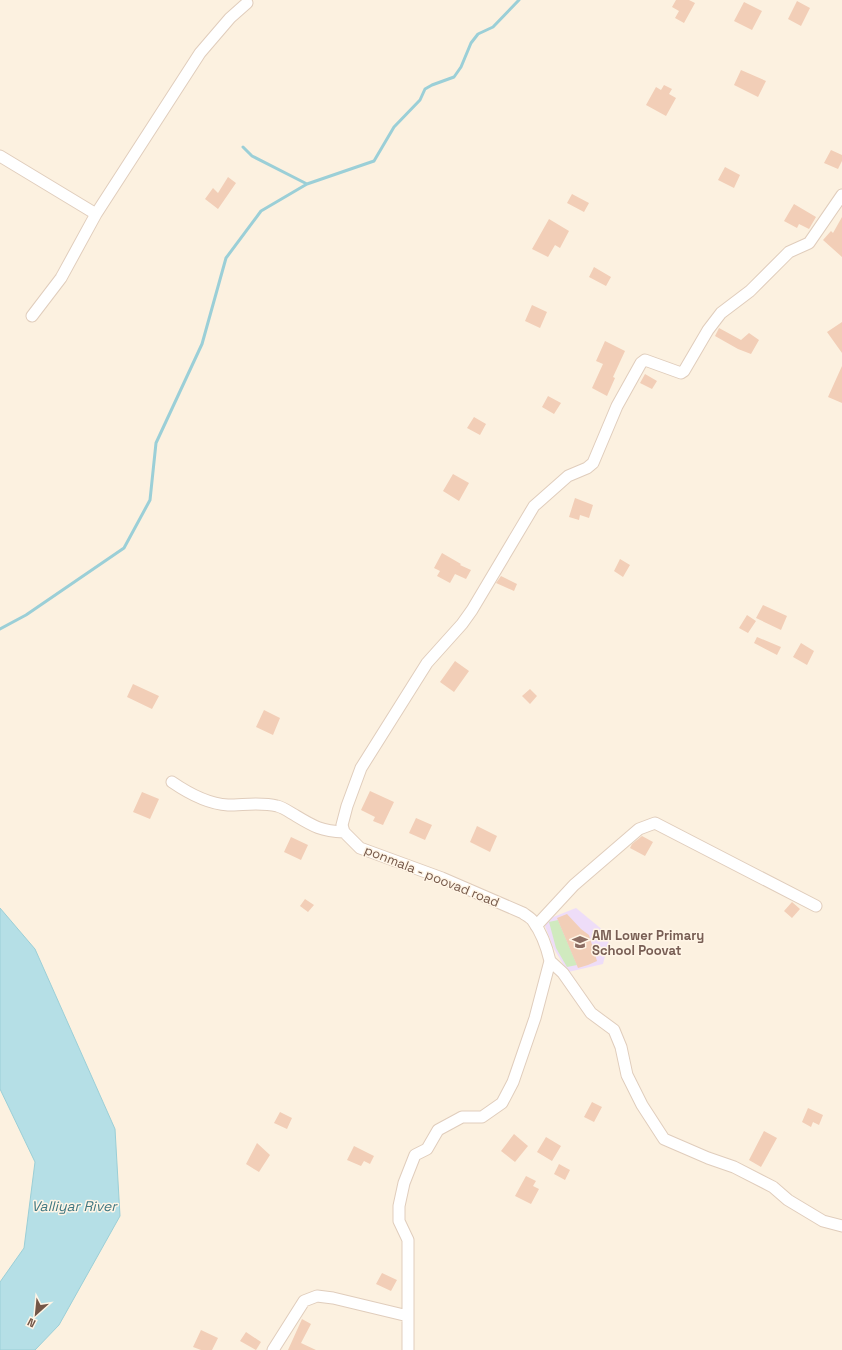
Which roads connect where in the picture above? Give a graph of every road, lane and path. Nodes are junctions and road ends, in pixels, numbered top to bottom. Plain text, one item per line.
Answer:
1 (247, 3) dead end
2 (0, 156) edge
3 (842, 195) edge
4 (96, 214) junction
5 (32, 316) dead end
6 (172, 782) dead end
7 (344, 832) junction
8 (816, 906) dead end
9 (536, 926) junction
10 (550, 961) junction
11 (842, 1226) edge
12 (408, 1316) junction
13 (274, 1350) edge
14 (408, 1350) edge

1 - 4 street
2 - 4 street
3 - 7 street
4 - 5 street
6 - 7 street
7 - 9 street, ponmala - poovad road
8 - 9 street
9 - 10 street, ponmala - poovad road
10 - 11 street
10 - 12 street
12 - 13 street
12 - 14 street

